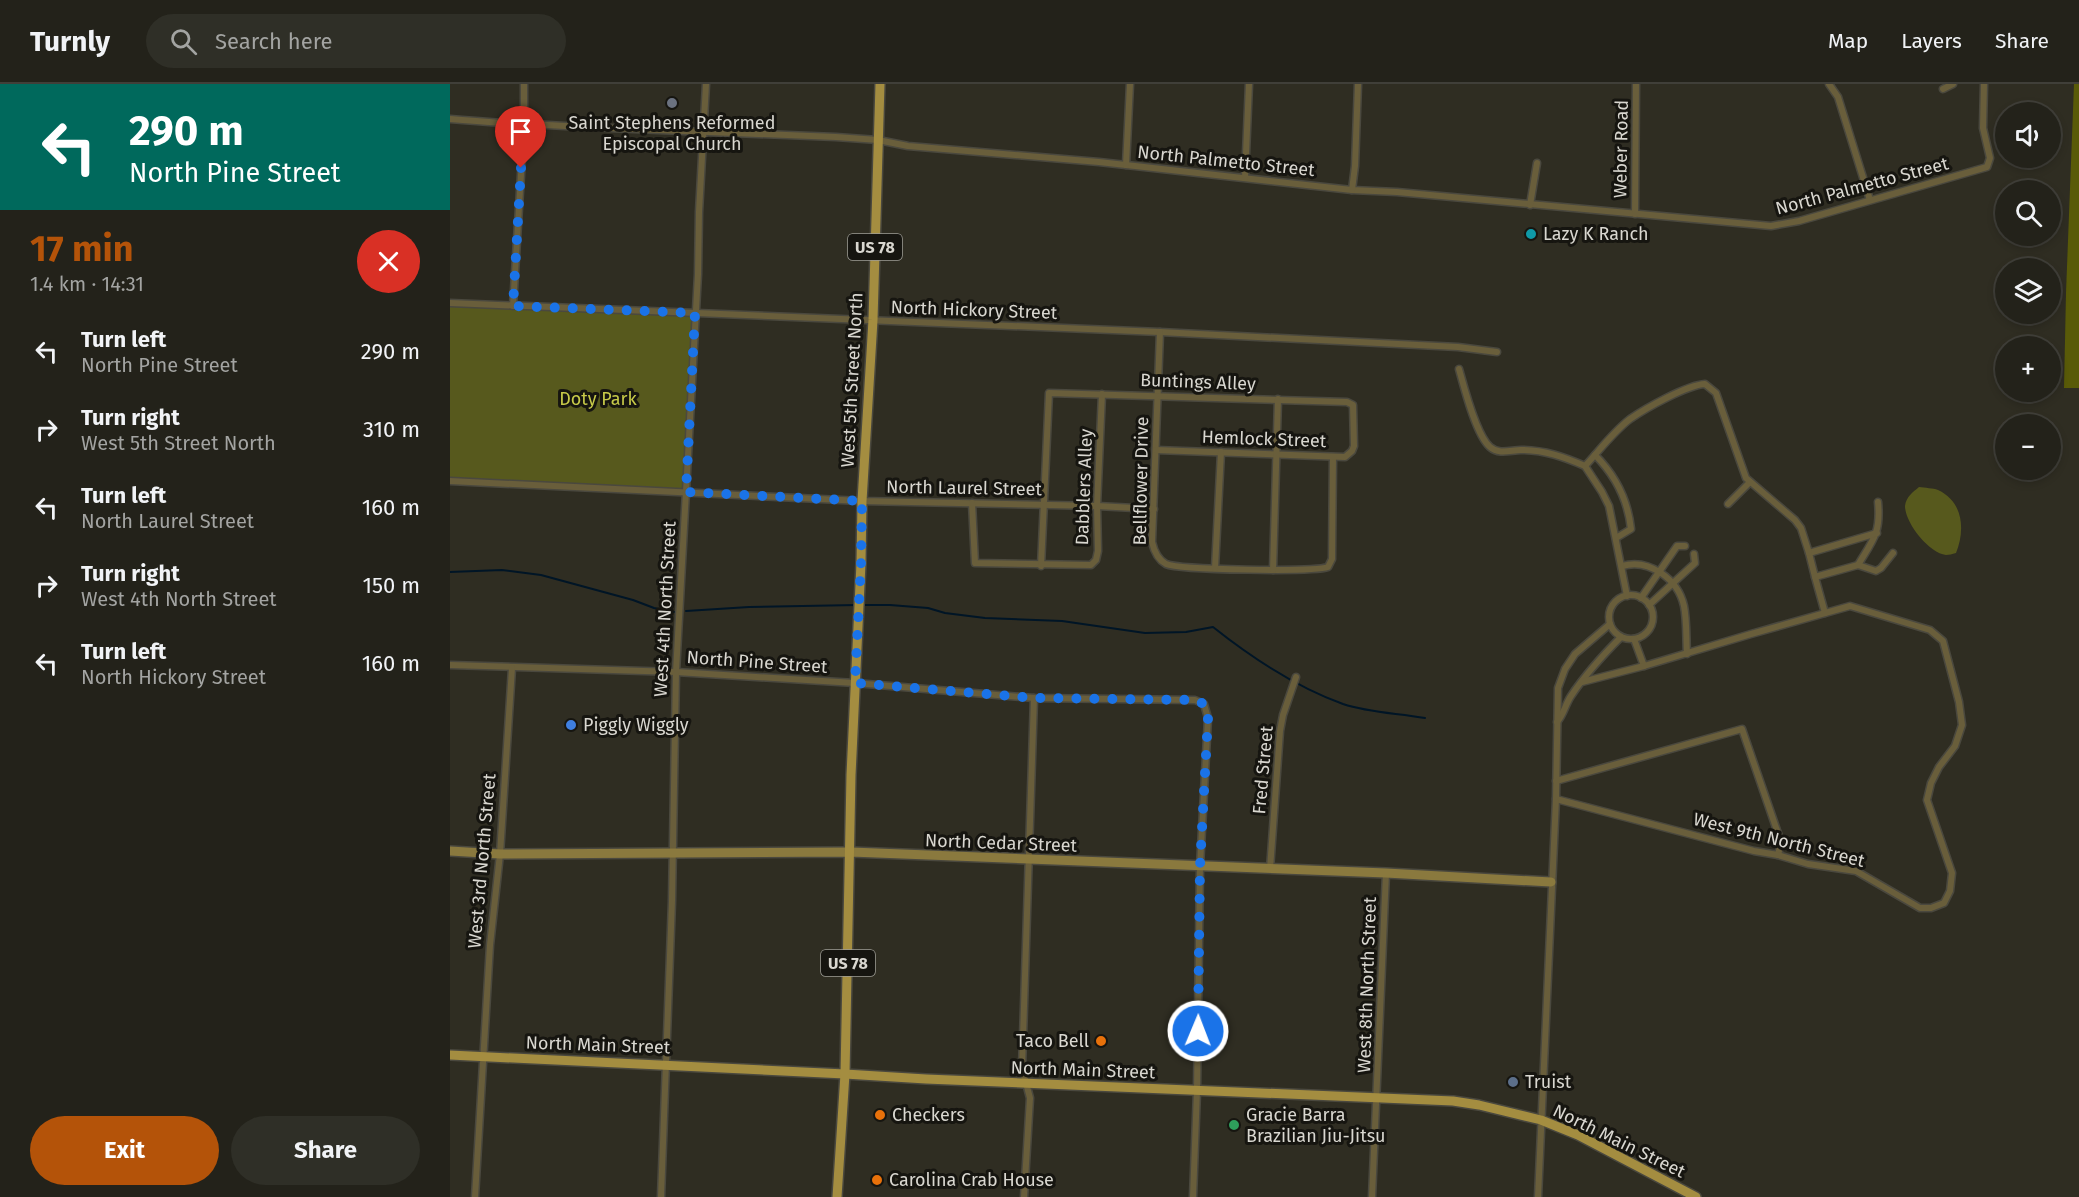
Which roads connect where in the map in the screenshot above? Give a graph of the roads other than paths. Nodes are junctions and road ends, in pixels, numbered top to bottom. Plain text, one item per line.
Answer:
1 (524, 84) edge
2 (706, 84) edge
3 (880, 84) edge
4 (1130, 84) edge
5 (1249, 84) edge
6 (1358, 84) edge
7 (1636, 84) edge
8 (1829, 84) edge
9 (1953, 84) edge
10 (1984, 84) edge
11 (1943, 89) dead end
12 (450, 118) edge
13 (524, 124) junction
14 (703, 131) junction
15 (878, 140) junction
16 (1537, 163) dead end
17 (1126, 165) junction
18 (1245, 177) junction
19 (1352, 190) junction
20 (1870, 200) junction
21 (1530, 205) junction
22 (1635, 214) junction
23 (450, 303) edge
24 (513, 306) junction
25 (695, 313) junction
26 (873, 320) junction
27 (1160, 332) junction
28 (1497, 352) dead end
29 (1459, 369) dead end
30 (1102, 394) junction
31 (1157, 395) junction
32 (1278, 399) junction
33 (1347, 402) joint
34 (1156, 450) junction
35 (1221, 452) junction
36 (1276, 454) junction
37 (1595, 455) junction
38 (1333, 457) junction
39 (1585, 466) junction
40 (450, 481) edge
41 (1750, 482) junction
42 (686, 492) junction
43 (862, 501) junction
44 (1878, 502) dead end
45 (972, 503) junction
46 (1728, 504) dead end
47 (1044, 505) junction
48 (1097, 506) junction
49 (1154, 509) junction
50 (1877, 533) junction
51 (1616, 538) junction
52 (1685, 546) dead end
53 (1809, 553) junction
54 (1893, 553) dead end
55 (1694, 554) dead end
56 (1858, 565) junction
57 (1041, 566) junction
58 (1622, 566) junction
59 (1215, 568) junction
60 (1273, 570) junction
61 (1659, 571) junction
62 (1815, 576) junction
63 (1672, 584) junction
64 (1627, 596) junction
65 (1641, 598) junction
66 (1649, 605) junction
67 (1825, 613) junction
68 (1610, 624) junction
69 (1621, 637) junction
70 (1634, 639) junction
71 (1687, 654) junction
72 (450, 665) edge
73 (1644, 666) junction
74 (512, 668) junction
75 (676, 672) junction
76 (1296, 677) dead end
77 (1582, 682) junction
78 (855, 683) junction
79 (1557, 694) junction
80 (1034, 698) junction
81 (1570, 698) junction
82 (1557, 722) junction
83 (1556, 781) junction
84 (1556, 799) junction
85 (450, 851) edge
86 (851, 852) junction
87 (673, 853) junction
88 (500, 854) junction
89 (1778, 855) junction
90 (1028, 860) junction
91 (1200, 866) junction
92 (1270, 869) junction
93 (1386, 873) junction
94 (1551, 882) junction
95 (450, 1055) edge
96 (484, 1057) junction
97 (667, 1065) junction
98 (845, 1074) junction
99 (1027, 1084) junction
100 (1197, 1091) junction
101 (1378, 1098) junction
102 (1541, 1120) junction
103 (475, 1197) edge
104 (660, 1197) edge
105 (837, 1197) edge
106 (1024, 1197) edge
107 (1193, 1197) edge
108 (1372, 1197) edge
109 (1538, 1197) edge
110 (1695, 1197) edge

1 - 13 street
2 - 14 street, West 4th North Street
3 - 15 main road, West 5th Street North / US 78
4 - 17 street
5 - 18 street
6 - 19 street
7 - 22 street, Weber Road
8 - 20 street
9 - 11 street
10 - 20 street, North Palmetto Street
12 - 13 street, North Palmetto Street
13 - 14 street, North Palmetto Street
13 - 24 street
14 - 15 street, North Palmetto Street
14 - 25 street, West 4th North Street
15 - 17 street, North Palmetto Street
15 - 26 main road, West 5th Street North / US 78
16 - 21 street
17 - 18 street, North Palmetto Street
18 - 19 street, North Palmetto Street
19 - 21 street, North Palmetto Street
20 - 22 street, North Palmetto Street
21 - 22 street, North Palmetto Street
23 - 24 street, North Hickory Street
24 - 25 street, North Hickory Street
25 - 26 street, North Hickory Street
25 - 42 street, West 4th North Street
26 - 27 street, North Hickory Street
26 - 43 main road, West 5th Street North / US 78
27 - 28 street, North Hickory Street
27 - 31 street, Bellflower Drive
29 - 39 street
30 - 31 street, Buntings Alley
30 - 47 street, Buntings Alley
30 - 48 street, Dabblers Alley
31 - 32 street, Buntings Alley
31 - 34 street, Bellflower Drive
32 - 33 street, Buntings Alley
32 - 36 street
33 - 38 street, Hemlock Street
34 - 35 street, Hemlock Street
34 - 49 street, Bellflower Drive
35 - 36 street, Hemlock Street
35 - 59 street
36 - 38 street, Hemlock Street
36 - 60 street
37 - 39 street
37 - 41 street
37 - 51 street
38 - 60 street, Bellflower Drive
39 - 51 street
40 - 42 street, North Laurel Street
41 - 46 street
41 - 53 street
42 - 43 street, North Laurel Street
42 - 75 street, West 4th North Street
43 - 45 street, North Laurel Street
43 - 78 main road, West 5th Street North / US 78
44 - 50 street
45 - 47 street, North Laurel Street
45 - 57 street
47 - 48 street, North Laurel Street
47 - 57 street
48 - 49 street, North Laurel Street
48 - 57 street, Dabblers Alley
49 - 59 street, Bellflower Drive
50 - 53 street
50 - 56 street
51 - 58 street
52 - 61 street
53 - 62 street
54 - 56 street
55 - 63 street
56 - 62 street
58 - 61 street
58 - 64 street
59 - 60 street, Bellflower Drive
61 - 63 street
61 - 65 street
62 - 67 street
63 - 66 street
63 - 71 street
64 - 65 street
64 - 68 street
65 - 66 street
66 - 70 street
67 - 71 street, West 9th North Street
67 - 89 street, West 9th North Street
68 - 69 street
68 - 79 street
69 - 70 street
69 - 77 street
70 - 73 street
71 - 73 street, West 9th North Street
72 - 74 street, North Pine Street
73 - 77 street, West 9th North Street
74 - 75 street, North Pine Street
74 - 88 street, West 3rd North Street
75 - 78 street, North Pine Street
75 - 87 street, West 4th North Street
76 - 92 street, Fred Street
77 - 81 street
78 - 80 street, North Pine Street
78 - 86 main road, West 5th Street North / US 78
79 - 81 street
79 - 82 street
80 - 90 street
80 - 91 street, North Pine Street
81 - 82 street
82 - 83 street
83 - 84 street
83 - 89 street
84 - 89 street, West 9th North Street
84 - 94 street
85 - 88 street, North Cedar Street
86 - 87 street, North Cedar Street
86 - 90 street, North Cedar Street
86 - 98 main road, West 5th Street North / US 78
87 - 88 street, North Cedar Street
87 - 97 street, West 4th North Street
88 - 96 street, West 3rd North Street
90 - 91 street, North Cedar Street
90 - 99 street
91 - 92 street, North Cedar Street
91 - 100 street
92 - 93 street, North Cedar Street
93 - 94 street, North Cedar Street
93 - 101 street, West 8th North Street
94 - 102 street
95 - 96 main road, North Main Street
96 - 97 main road, North Main Street
96 - 103 street, West 3rd North Street
97 - 98 main road, North Main Street
97 - 104 street, West 4th North Street
98 - 99 main road, North Main Street
98 - 105 main road, US 78
99 - 100 main road, North Main Street
99 - 106 street
100 - 101 main road, North Main Street
100 - 107 street
101 - 102 main road, North Main Street
101 - 108 street, West 8th North Street
102 - 109 street
102 - 110 main road, North Main Street

